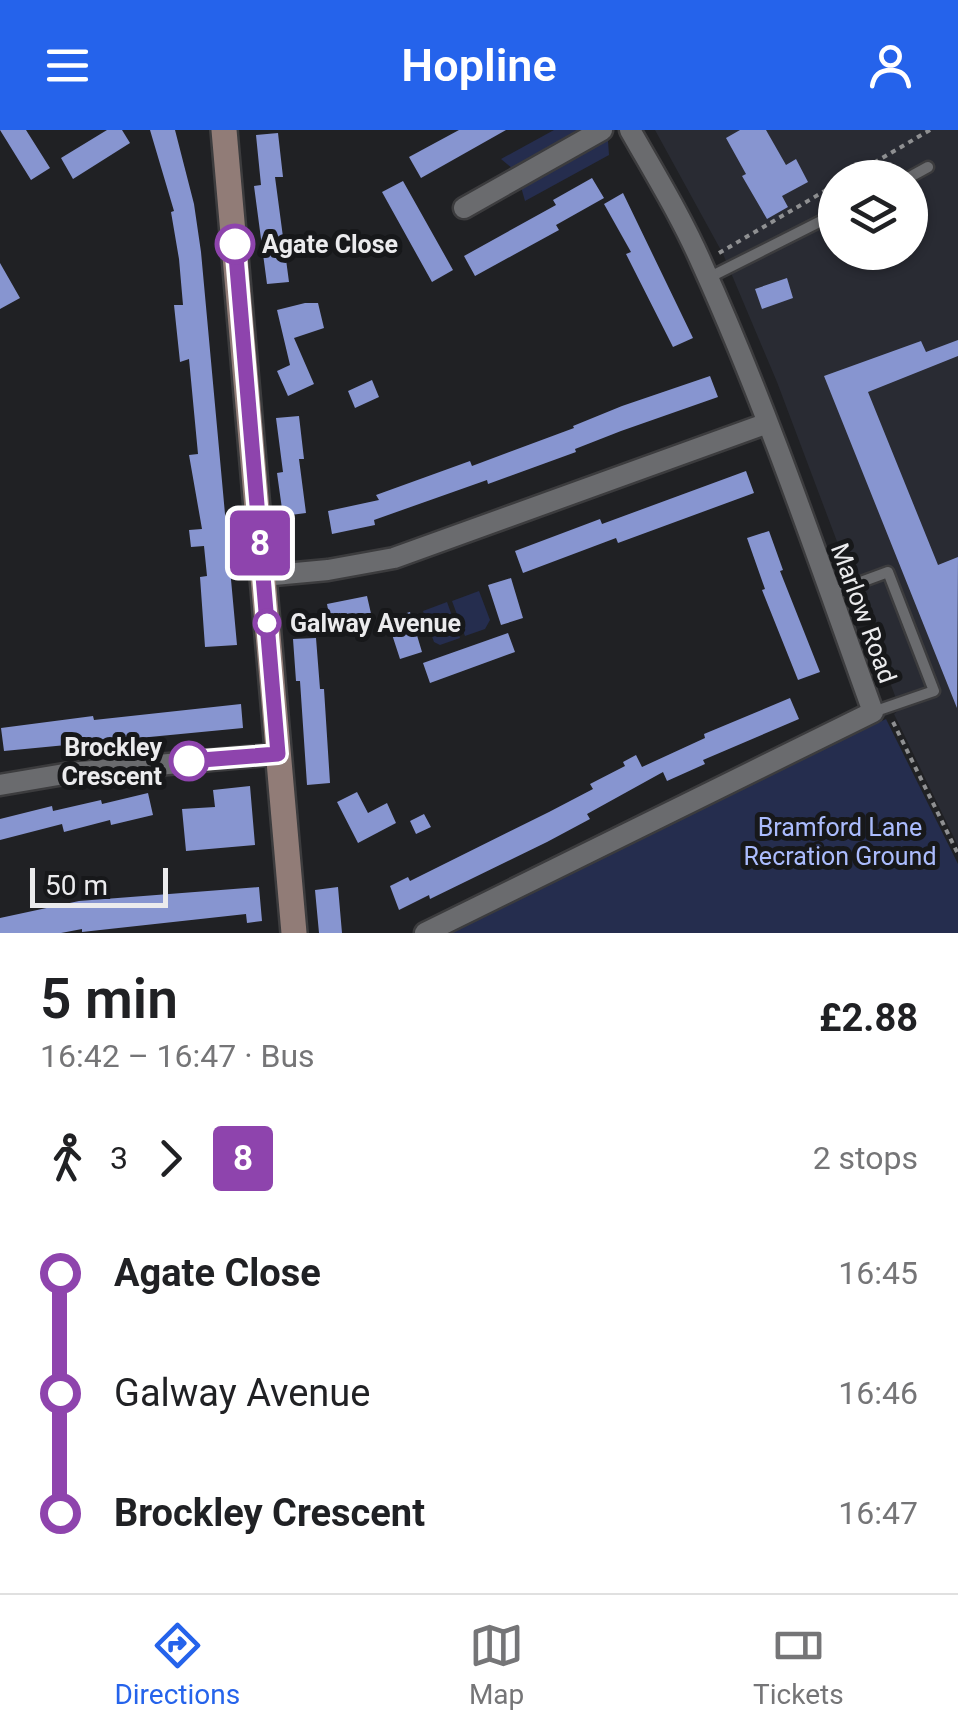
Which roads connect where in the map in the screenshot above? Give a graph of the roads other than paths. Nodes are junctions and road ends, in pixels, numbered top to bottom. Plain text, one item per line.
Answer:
1 (224, 130) edge
2 (602, 130) edge
3 (630, 130) edge
4 (464, 208) dead end
5 (818, 221) edge
6 (705, 270) junction
7 (768, 423) junction
8 (263, 576) junction
9 (830, 593) junction
10 (873, 712) junction
11 (278, 754) junction
12 (0, 785) edge
13 (294, 933) edge
14 (425, 933) edge

1 - 8 street
2 - 4 street
3 - 6 street, Marlow Road
5 - 6 lane
6 - 7 street, Marlow Road
7 - 8 street
7 - 9 street, Marlow Road
8 - 11 street
9 - 10 street, Marlow Road
9 - 10 lane
10 - 14 street, Marlow Road
11 - 12 street
11 - 13 street

